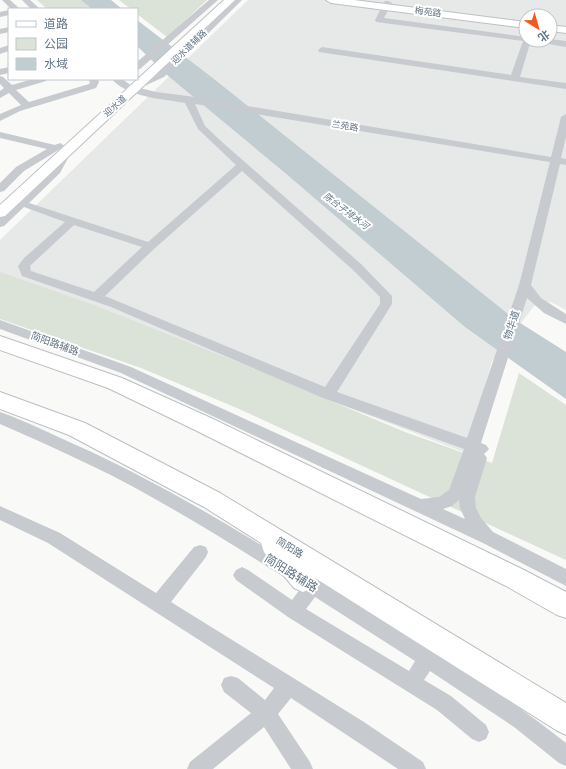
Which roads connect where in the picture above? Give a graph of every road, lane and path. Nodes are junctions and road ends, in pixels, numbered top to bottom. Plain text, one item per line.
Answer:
1 (6, 0) edge
2 (26, 0) edge
3 (33, 0) edge
4 (214, 0) edge
5 (221, 0) edge
6 (230, 0) edge
7 (238, 0) edge
8 (331, 0) edge
9 (368, 0) edge
10 (387, 5) junction
11 (15, 8) edge
12 (35, 8) edge
13 (41, 8) edge
14 (518, 19) edge
15 (518, 24) edge
16 (518, 38) edge
17 (175, 46) junction
18 (524, 48) edge
19 (322, 50) dead end
20 (149, 68) edge
21 (138, 76) edge
22 (515, 78) junction
23 (0, 79) edge
24 (40, 80) edge
25 (93, 80) edge
26 (129, 82) edge
27 (566, 86) edge
28 (9, 89) junction
29 (0, 96) edge
30 (191, 100) junction
31 (28, 106) junction
32 (566, 117) edge
33 (0, 118) edge
34 (0, 135) edge
35 (566, 141) edge
36 (62, 147) junction
37 (561, 161) edge
38 (242, 165) junction
39 (20, 169) junction
40 (50, 177) junction
41 (0, 182) edge
42 (0, 189) edge
43 (0, 201) edge
44 (29, 206) junction
45 (0, 213) edge
46 (72, 220) junction
47 (0, 224) edge
48 (0, 234) edge
49 (150, 246) junction
50 (528, 288) junction
51 (96, 297) junction
52 (566, 316) edge
53 (566, 320) edge
54 (0, 324) edge
55 (0, 343) edge
56 (328, 394) junction
57 (0, 400) edge
58 (0, 418) edge
59 (477, 448) junction
60 (421, 506) junction
61 (0, 512) edge
62 (489, 538) junction
63 (200, 552) dead end
64 (242, 575) dead end
65 (308, 575) junction
66 (514, 578) junction
67 (566, 578) edge
68 (566, 598) edge
69 (158, 604) junction
70 (566, 606) edge
71 (294, 611) junction
72 (427, 659) junction
73 (412, 683) junction
74 (231, 685) dead end
75 (288, 686) junction
76 (537, 701) junction
77 (266, 713) junction
78 (566, 720) edge
79 (566, 725) edge
80 (479, 732) dead end
81 (566, 756) edge
82 (197, 769) edge
83 (303, 769) edge
84 (416, 769) edge

1 - 11 street
2 - 12 street
3 - 13 street
4 - 17 street, 迎水道辅路
5 - 17 main road, 迎水道
6 - 17 main road, 迎水道
7 - 17 street, 迎水道辅路
8 - 10 main road, 梅苑路
9 - 10 main road, 梅苑路
10 - 14 main road, 梅苑路
10 - 15 main road, 梅苑路
10 - 16 street
17 - 20 main road, 迎水道
18 - 22 street
19 - 22 street
20 - 21 main road, 迎水道
22 - 27 street
23 - 28 street
24 - 28 street
25 - 31 street
26 - 30 street, 兰苑路
26 - 36 main road, 迎水道
28 - 29 street
28 - 31 street
30 - 37 street, 兰苑路
30 - 38 street
31 - 33 street
32 - 37 street, 物华道
34 - 36 street
35 - 37 street, 物华道
36 - 39 street
36 - 40 street
36 - 43 main road, 迎水道
36 - 45 main road, 迎水道
37 - 50 street, 物华道
38 - 49 street
38 - 56 street
39 - 41 street
39 - 42 street
40 - 44 street
40 - 47 street
44 - 46 street
44 - 48 street
46 - 49 street
46 - 51 street
49 - 51 street
50 - 52 street
50 - 53 street
50 - 59 street, 物华道
51 - 56 street
54 - 60 street, 简阳路辅路
55 - 66 highway
56 - 59 street
57 - 65 highway, 简阳路
58 - 65 street, 简阳路辅路
59 - 60 street, 物华道
59 - 62 street, 物华道
60 - 62 street, 简阳路辅路
61 - 69 street
62 - 67 street, 简阳路辅路
63 - 69 street
64 - 71 street
65 - 71 street
65 - 72 street, 简阳路辅路
65 - 76 highway, 简阳路
66 - 68 highway
66 - 70 highway
69 - 75 street
71 - 73 street
72 - 73 street
72 - 81 street, 简阳路辅路
73 - 80 street
74 - 77 street
75 - 77 street
75 - 84 street
76 - 78 highway, 简阳路
76 - 79 highway
77 - 82 street
77 - 83 street

